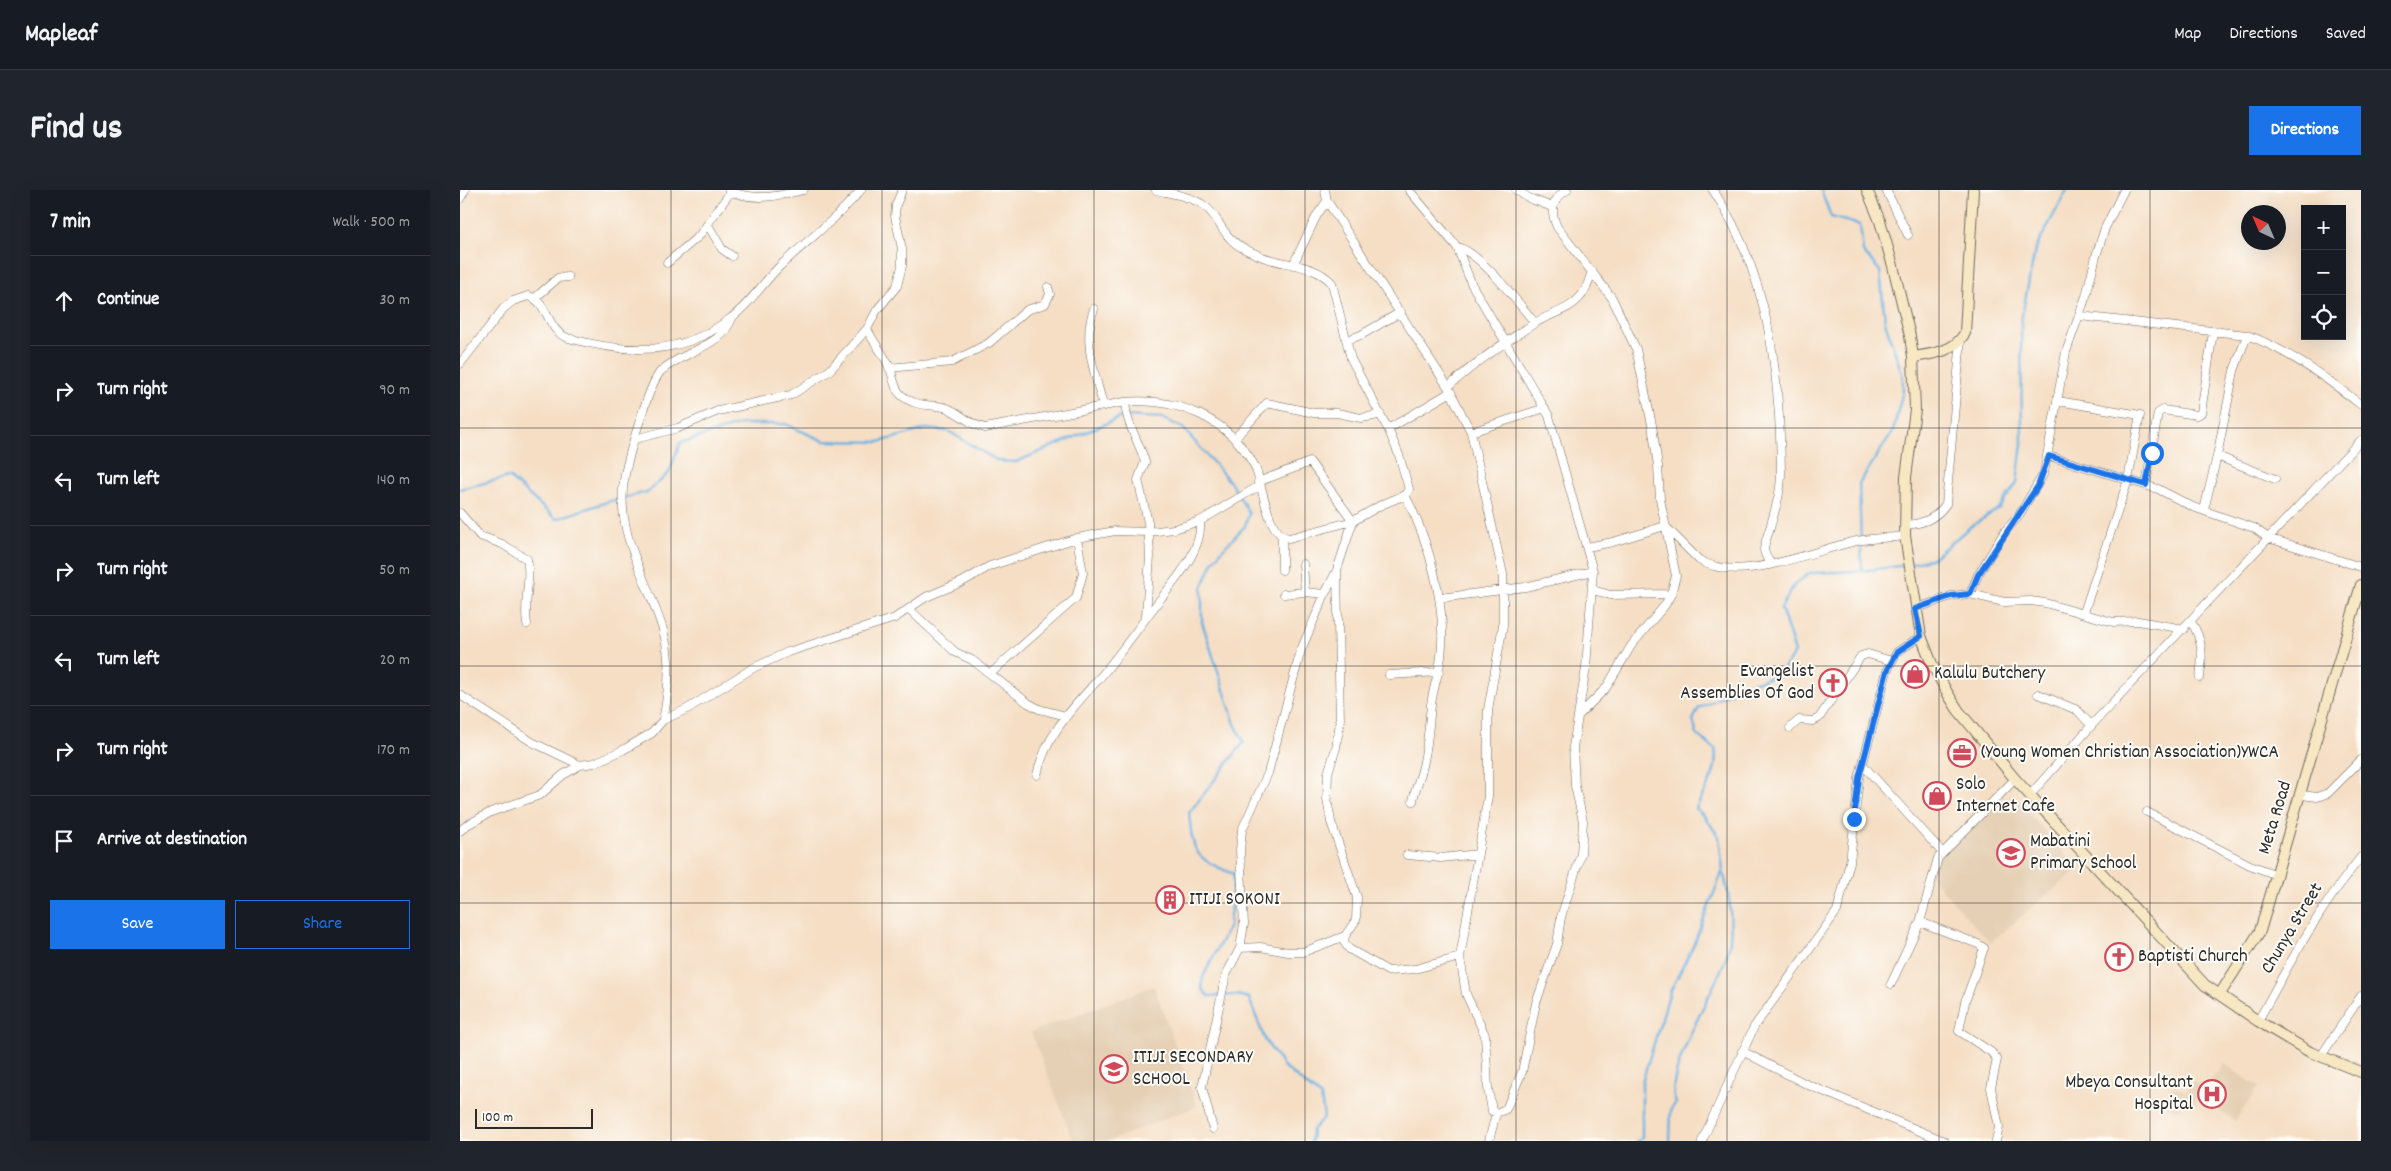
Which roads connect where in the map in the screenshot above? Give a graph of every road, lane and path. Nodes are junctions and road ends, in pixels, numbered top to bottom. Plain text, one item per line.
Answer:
1 (465, 190) edge
2 (803, 190) edge
3 (861, 190) edge
4 (902, 190) edge
5 (1156, 190) edge
6 (1326, 190) edge
7 (1409, 190) edge
8 (1516, 190) edge
9 (1566, 190) edge
10 (1713, 190) edge
11 (1867, 190) edge
12 (1886, 190) edge
13 (1973, 190) edge
14 (2124, 190) edge
15 (731, 191) edge
16 (460, 199) edge
17 (1327, 201) junction
18 (1552, 207) junction
19 (708, 225) junction
20 (1908, 235) dead end
21 (1457, 247) junction
22 (732, 256) dead end
23 (667, 263) dead end
24 (1293, 264) junction
25 (1592, 271) junction
26 (568, 277) dead end
27 (1048, 287) dead end
28 (535, 298) junction
29 (1094, 309) dead end
30 (1401, 312) junction
31 (2080, 316) junction
32 (732, 318) junction
33 (1535, 323) junction
34 (868, 329) junction
35 (2213, 332) junction
36 (2247, 335) junction
37 (1961, 339) junction
38 (1347, 340) junction
39 (1506, 343) junction
40 (1913, 357) junction
41 (460, 364) edge
42 (890, 368) junction
43 (1449, 390) junction
44 (2058, 401) junction
45 (1103, 405) junction
46 (2361, 405) edge
47 (1125, 406) junction
48 (1545, 408) junction
49 (1380, 415) junction
50 (1388, 429) junction
51 (1471, 432) junction
52 (1235, 438) junction
53 (635, 440) junction
54 (2361, 440) edge
55 (2049, 456) junction
56 (2218, 456) junction
57 (2274, 479) dead end
58 (2128, 480) junction
59 (1259, 484) junction
60 (2146, 485) junction
61 (1406, 496) junction
62 (2204, 510) junction
63 (460, 513) edge
64 (1200, 521) junction
65 (1353, 521) junction
66 (1905, 525) junction
67 (1665, 526) junction
68 (1148, 532) junction
69 (1282, 536) junction
70 (1905, 536) junction
71 (1077, 538) junction
72 (2268, 538) junction
73 (1587, 547) junction
74 (1303, 564) dead end
75 (1771, 564) junction
76 (2361, 567) edge
77 (1282, 570) dead end
78 (1337, 570) junction
79 (1593, 571) junction
80 (2361, 585) edge
81 (1504, 589) junction
82 (1593, 590) junction
83 (1305, 592) junction
84 (1284, 594) dead end
85 (1324, 594) junction
86 (1671, 594) junction
87 (1970, 594) junction
88 (1440, 598) junction
89 (909, 609) junction
90 (1915, 609) junction
91 (2084, 612) junction
92 (1146, 618) junction
93 (2191, 622) junction
94 (528, 624) dead end
95 (2184, 629) junction
96 (1921, 636) junction
97 (1892, 662) junction
98 (1439, 672) junction
99 (991, 673) junction
100 (1389, 675) dead end
101 (2200, 677) dead end
102 (2038, 694) dead end
103 (460, 695) edge
104 (1580, 714) junction
105 (1066, 716) junction
106 (663, 720) junction
107 (2091, 725) junction
108 (1790, 728) dead end
109 (2361, 760) edge
110 (580, 765) junction
111 (1863, 765) junction
112 (1037, 775) dead end
113 (2015, 779) junction
114 (2030, 795) junction
115 (2302, 795) junction
116 (1413, 801) dead end
117 (2147, 812) dead end
118 (460, 831) edge
119 (1942, 852) junction
120 (1478, 854) junction
121 (1407, 855) dead end
122 (2361, 857) edge
123 (2277, 875) junction
124 (1920, 922) junction
125 (1345, 936) junction
126 (1240, 948) junction
127 (1460, 957) junction
128 (1892, 984) dead end
129 (2220, 994) junction
130 (2361, 996) edge
131 (2258, 1021) junction
132 (1742, 1051) junction
133 (2321, 1056) junction
134 (2361, 1072) edge
135 (1496, 1114) junction
136 (1212, 1129) dead end
137 (1490, 1141) edge
138 (1702, 1141) edge
139 (1944, 1141) edge
140 (1996, 1141) edge

1 - 16 street
2 - 15 street
3 - 32 street
4 - 34 street
5 - 24 street
6 - 17 street
7 - 21 street
8 - 18 street
9 - 18 street
10 - 75 street
11 - 40 main road
12 - 20 street
13 - 37 main road
14 - 31 street
15 - 19 street
17 - 24 street
17 - 30 street
18 - 25 street
19 - 22 street
19 - 23 street
21 - 33 street
21 - 39 street
24 - 38 street
25 - 33 street
25 - 67 street
26 - 28 street
27 - 42 street
28 - 32 street
28 - 41 street
29 - 45 street
30 - 38 street
30 - 43 street
31 - 35 street
31 - 44 street
32 - 53 street
33 - 39 street
34 - 42 street
34 - 53 street
35 - 36 street
35 - 60 street
36 - 46 street
36 - 56 street
37 - 40 main road
37 - 66 street
38 - 49 street
39 - 43 street
39 - 48 street
40 - 66 main road
42 - 45 street
43 - 50 street
43 - 51 street
44 - 55 street
44 - 58 street
45 - 47 street
47 - 52 street
47 - 68 street
48 - 51 street
48 - 73 street
49 - 50 street
49 - 52 street
50 - 61 street
51 - 81 street
52 - 59 street
53 - 106 street
54 - 72 street
55 - 58 street
55 - 87 street
56 - 57 street
56 - 62 street
58 - 60 street
58 - 91 street
59 - 64 street
59 - 65 street
59 - 69 street
60 - 62 street
61 - 65 street
61 - 88 street
62 - 72 street
63 - 94 street
64 - 68 street
64 - 92 street
65 - 69 street
65 - 78 street
66 - 70 main road
67 - 73 street
67 - 75 street
67 - 86 street
68 - 71 street
68 - 92 street
69 - 77 street
70 - 75 street
70 - 90 main road
71 - 89 street
71 - 99 street
72 - 76 street
72 - 93 street
73 - 79 street
74 - 83 street
78 - 85 street
78 - 125 street
79 - 81 street
79 - 82 street
80 - 115 main road, Meta Road
81 - 88 street
81 - 120 street
82 - 86 street
82 - 104 street
83 - 84 street
83 - 85 street
85 - 126 street
86 - 104 street
87 - 90 street
87 - 91 street
88 - 98 street
89 - 99 street
89 - 106 street
90 - 96 main road
91 - 95 street
92 - 105 street
93 - 95 street
93 - 101 street
95 - 107 street
96 - 97 street
96 - 113 main road
97 - 108 street
97 - 111 street
98 - 100 street
98 - 116 street
99 - 105 street
102 - 107 street
103 - 110 street
104 - 135 street
105 - 112 street
106 - 110 street
107 - 114 street
109 - 115 street
110 - 118 street
111 - 119 street
111 - 132 street
113 - 114 main road
113 - 119 street
114 - 129 main road
115 - 123 main road, Meta Road
117 - 123 street
119 - 124 street
120 - 121 street
120 - 127 street
122 - 131 street, Chunya Street
123 - 129 main road, Meta Road
124 - 128 street
124 - 140 street
125 - 126 street
125 - 127 street
126 - 136 street
127 - 135 street
129 - 131 main road
130 - 133 street
131 - 133 main road
132 - 138 street
132 - 139 street
133 - 134 main road
135 - 137 street

